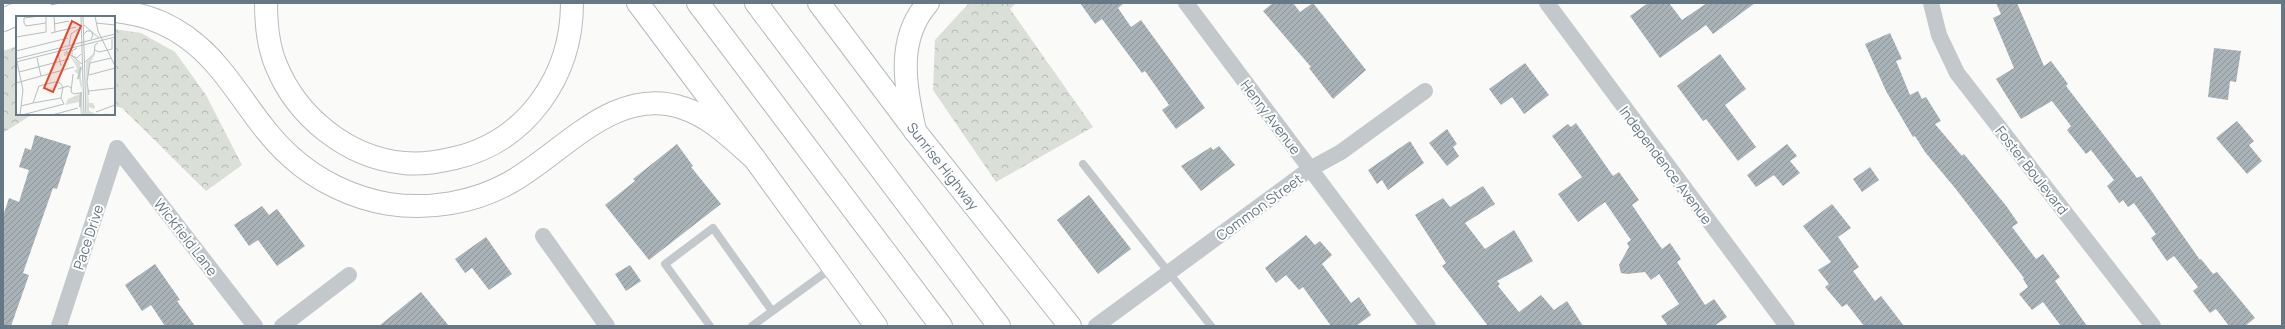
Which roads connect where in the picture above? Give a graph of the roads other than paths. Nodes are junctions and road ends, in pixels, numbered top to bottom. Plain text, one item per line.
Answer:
1 (40, 3) edge
2 (266, 3) edge
3 (572, 3) edge
4 (638, 3) edge
5 (698, 3) edge
6 (756, 3) edge
7 (819, 3) edge
8 (928, 3) edge
9 (1186, 3) edge
10 (1548, 3) edge
11 (1931, 3) edge
12 (56, 16) edge
13 (3, 20) edge
14 (16, 27) edge
15 (3, 31) edge
16 (1425, 91) dead end
17 (915, 131) junction
18 (117, 148) joint
19 (754, 158) junction
20 (1083, 164) dead end
21 (1310, 170) junction
22 (543, 236) dead end
23 (833, 267) junction
24 (1168, 273) junction
25 (349, 275) dead end
26 (772, 311) junction
27 (58, 326) edge
28 (255, 326) edge
29 (282, 326) edge
30 (607, 326) edge
31 (710, 326) edge
32 (752, 326) edge
33 (876, 326) edge
34 (941, 326) edge
35 (999, 326) edge
36 (1070, 326) edge
37 (1096, 326) edge
38 (1211, 326) edge
39 (1428, 326) edge
40 (1787, 326) edge
41 (2153, 326) edge

1 - 13 main road
2 - 3 main road
4 - 19 main road
5 - 34 main road
6 - 35 main road
7 - 17 main road, Sunrise Highway
8 - 17 main road
9 - 21 street, Henry Avenue
10 - 40 street, Independence Avenue
11 - 41 street, Foster Boulevard
12 - 19 main road
14 - 15 main road
16 - 21 street, Common Street
17 - 36 main road, Sunrise Highway
18 - 27 street, Pace Drive
18 - 28 street, Wickfield Lane
19 - 23 main road
20 - 24 lane
21 - 24 street, Common Street
21 - 39 street, Henry Avenue
22 - 30 street
23 - 26 lane
23 - 33 main road
24 - 37 street, Common Street
24 - 38 lane
25 - 29 street
26 - 31 lane
26 - 32 lane

